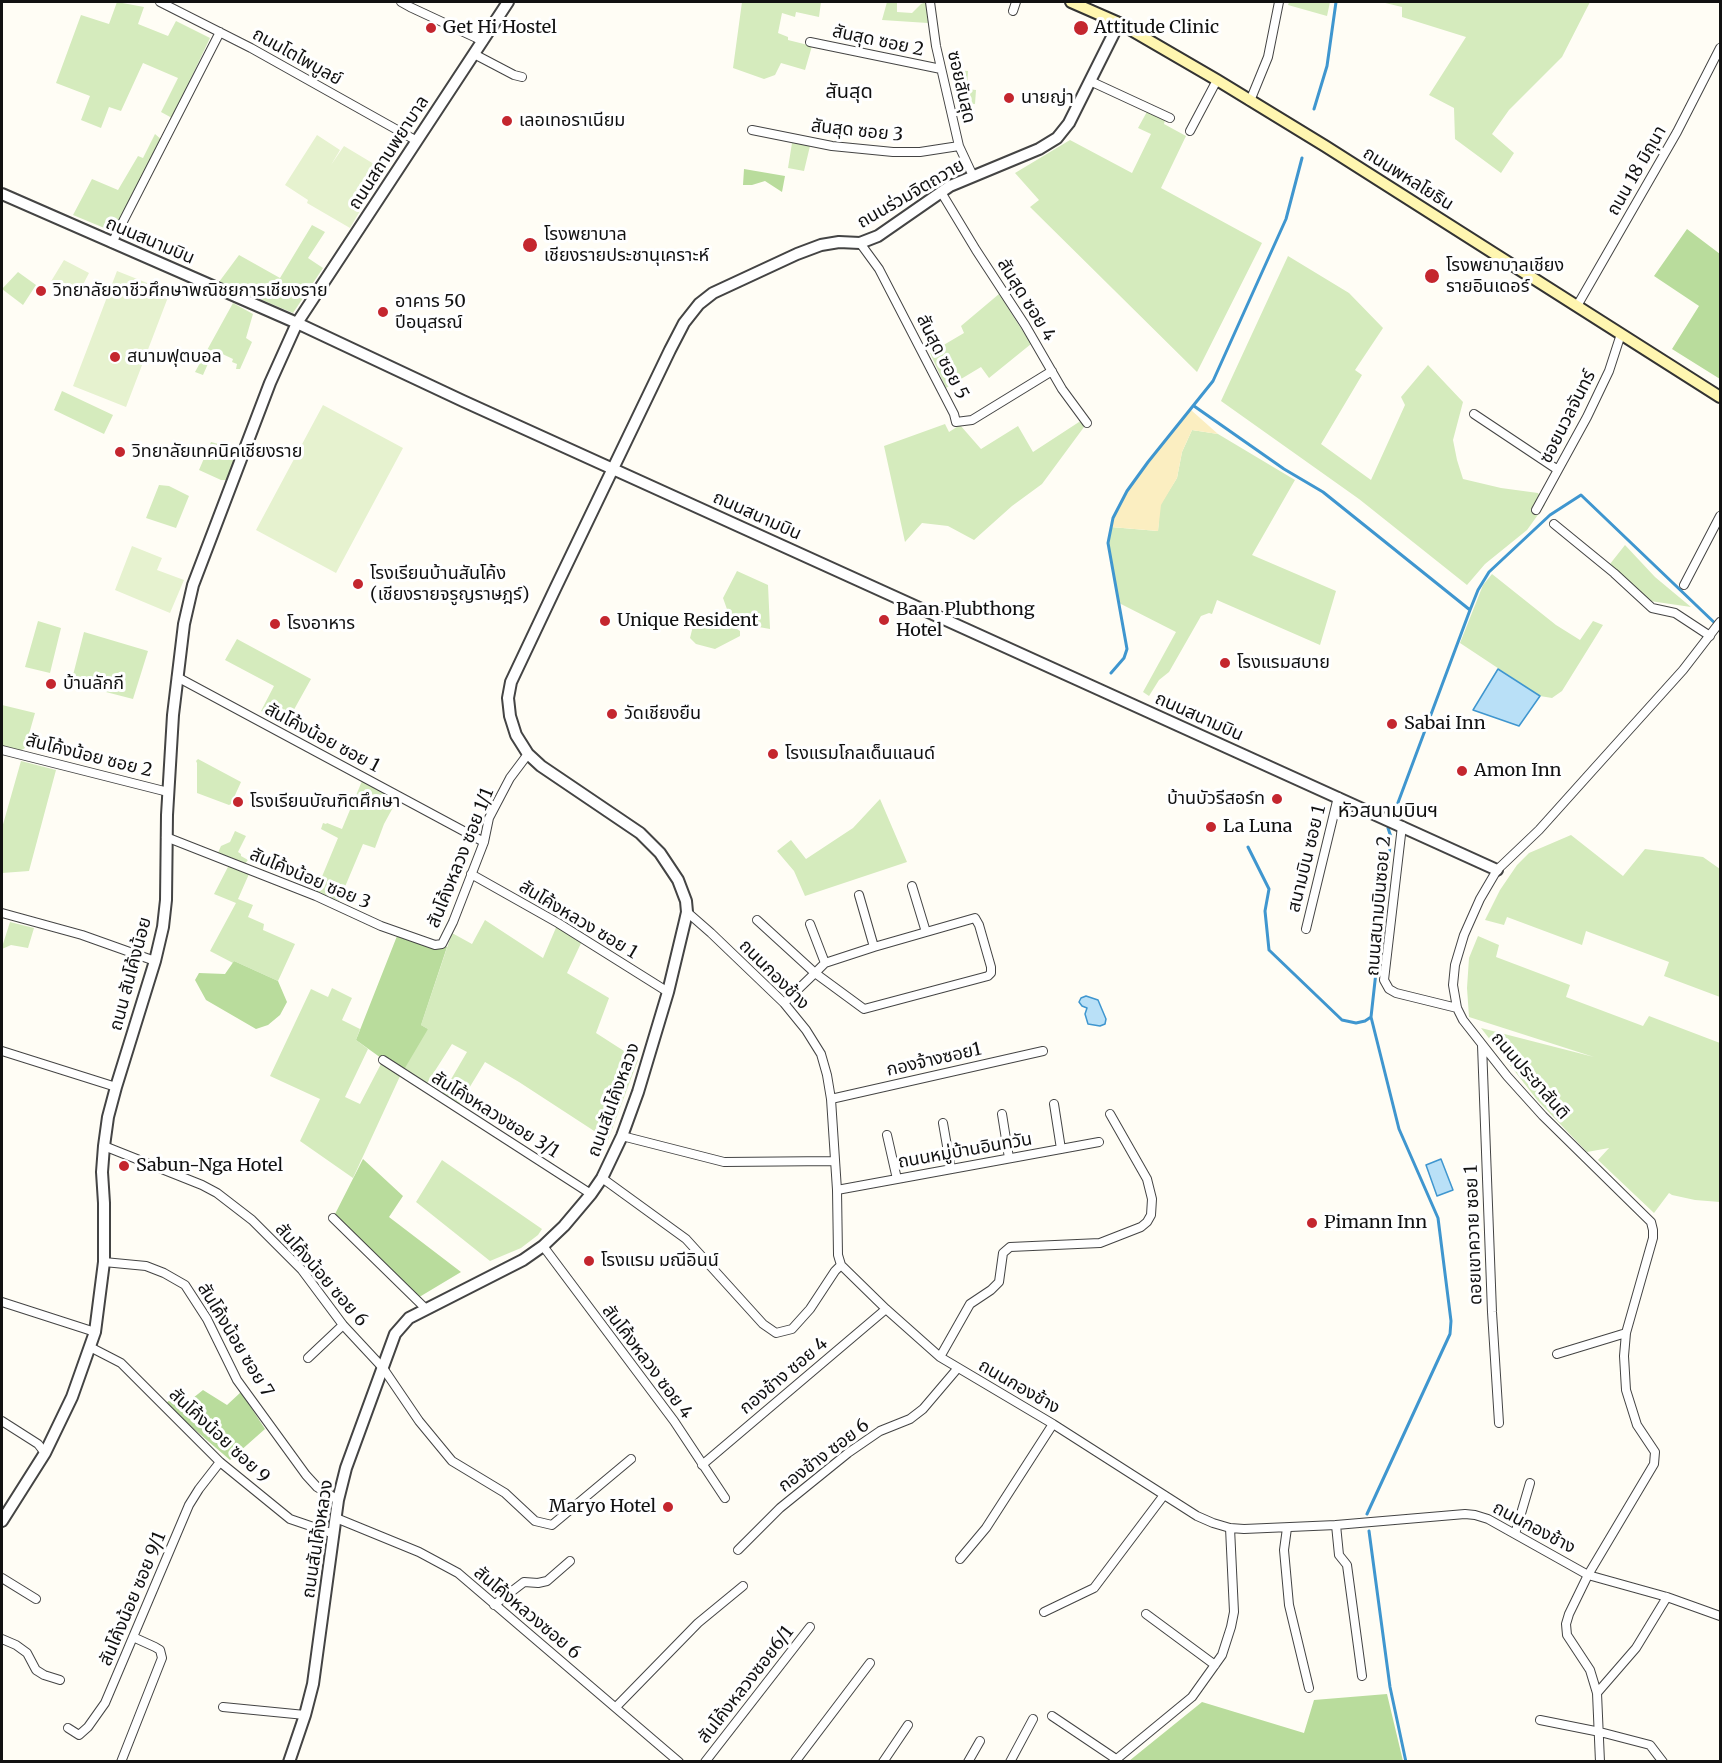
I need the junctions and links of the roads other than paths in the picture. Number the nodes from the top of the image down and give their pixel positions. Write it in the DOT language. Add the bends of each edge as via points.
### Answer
graph roads {
  1 [pos="160,2"];
  2 [pos="401,2"];
  3 [pos="508,2"];
  4 [pos="930,2"];
  5 [pos="1016,2"];
  6 [pos="1071,2"];
  7 [pos="1279,2"];
  8 [pos="1013,11"];
  9 [pos="1119,23"];
  10 [pos="220,32"];
  11 [pos="483,41"];
  12 [pos="810,42"];
  13 [pos="1720,48"];
  14 [pos="474,54"];
  15 [pos="941,69"];
  16 [pos="522,76"];
  17 [pos="1217,80"];
  18 [pos="1090,81"];
  19 [pos="1250,101"];
  20 [pos="1170,118"];
  21 [pos="752,130"];
  22 [pos="1191,131"];
  23 [pos="417,141"];
  24 [pos="959,146"];
  25 [pos="973,176"];
  26 [pos="941,192"];
  27 [pos="2,194"];
  28 [pos="112,243"];
  29 [pos="860,243"];
  30 [pos="1577,306"];
  31 [pos="297,323"];
  32 [pos="1621,334"];
  33 [pos="1052,371"];
  34 [pos="1720,397"];
  35 [pos="1474,414"];
  36 [pos="1087,423"];
  37 [pos="613,468"];
  38 [pos="1558,470"];
  39 [pos="1536,510"];
  40 [pos="1720,516"];
  41 [pos="1554,524"];
  42 [pos="1684,585"];
  43 [pos="1716,627"];
  44 [pos="177,677"];
  45 [pos="2,750"];
  46 [pos="528,754"];
  47 [pos="168,792"];
  48 [pos="1338,797"];
  49 [pos="1402,826"];
  50 [pos="166,837"];
  51 [pos="484,842"];
  52 [pos="1497,870"];
  53 [pos="471,874"];
  54 [pos="912,886"];
  55 [pos="859,895"];
  56 [pos="687,912"];
  57 [pos="2,913"];
  58 [pos="757,920"];
  59 [pos="810,924"];
  60 [pos="1306,929"];
  61 [pos="926,932"];
  62 [pos="442,944"];
  63 [pos="874,947"];
  64 [pos="155,961"];
  65 [pos="825,963"];
  66 [pos="815,973"];
  67 [pos="668,992"];
  68 [pos="784,1003"];
  69 [pos="1457,1008"];
  70 [pos="1482,1045"];
  71 [pos="2,1051"];
  72 [pos="1043,1051"];
  73 [pos="383,1060"];
  74 [pos="116,1088"];
  75 [pos="831,1099"];
  76 [pos="1054,1104"];
  77 [pos="1002,1114"];
  78 [pos="1110,1114"];
  79 [pos="943,1123"];
  80 [pos="887,1135"];
  81 [pos="622,1136"];
  82 [pos="1099,1142"];
  83 [pos="104,1146"];
  84 [pos="1061,1149"];
  85 [pos="1009,1158"];
  86 [pos="835,1161"];
  87 [pos="951,1169"];
  88 [pos="602,1178"];
  89 [pos="897,1179"];
  90 [pos="837,1190"];
  91 [pos="591,1194"];
  92 [pos="333,1218"];
  93 [pos="543,1246"];
  94 [pos="104,1262"];
  95 [pos="841,1265"];
  96 [pos="2,1302"];
  97 [pos="426,1309"];
  98 [pos="886,1309"];
  99 [pos="344,1325"];
  100 [pos="95,1332"];
  101 [pos="1626,1333"];
  102 [pos="90,1347"];
  103 [pos="1557,1354"];
  104 [pos="940,1357"];
  105 [pos="308,1358"];
  106 [pos="383,1368"];
  107 [pos="957,1369"];
  108 [pos="2,1421"];
  109 [pos="1499,1423"];
  110 [pos="1053,1424"];
  111 [pos="45,1453"];
  112 [pos="631,1459"];
  113 [pos="220,1462"];
  114 [pos="702,1465"];
  115 [pos="1530,1484"];
  116 [pos="1164,1495"];
  117 [pos="725,1498"];
  118 [pos="338,1500"];
  119 [pos="336,1518"];
  120 [pos="2,1521"];
  121 [pos="1336,1525"];
  122 [pos="1230,1528"];
  123 [pos="1287,1528"];
  124 [pos="334,1534"];
  125 [pos="1515,1534"];
  126 [pos="738,1550"];
  127 [pos="960,1559"];
  128 [pos="570,1561"];
  129 [pos="1588,1575"];
  130 [pos="2,1578"];
  131 [pos="743,1586"];
  132 [pos="1666,1597"];
  133 [pos="36,1599"];
  134 [pos="495,1605"];
  135 [pos="1044,1612"];
  136 [pos="1146,1614"];
  137 [pos="1720,1616"];
  138 [pos="810,1627"];
  139 [pos="133,1637"];
  140 [pos="2,1639"];
  141 [pos="870,1663"];
  142 [pos="1215,1665"];
  143 [pos="1362,1676"];
  144 [pos="60,1680"];
  145 [pos="1309,1688"];
  146 [pos="1597,1693"];
  147 [pos="222,1707"];
  148 [pos="616,1707"];
  149 [pos="305,1715"];
  150 [pos="1052,1716"];
  151 [pos="1033,1719"];
  152 [pos="1539,1720"];
  153 [pos="908,1725"];
  154 [pos="68,1728"];
  155 [pos="1600,1732"];
  156 [pos="980,1741"];
  157 [pos="1114,1760"];
  158 [pos="121,1761"];
  159 [pos="289,1761"];
  160 [pos="679,1761"];
  161 [pos="705,1761"];
  162 [pos="795,1761"];
  163 [pos="883,1761"];
  164 [pos="968,1761"];
  165 [pos="1010,1761"];
  166 [pos="1599,1761"];
  167 [pos="1663,1761"];
  1 -- 10 [label="street, ถนนโตไพบูลย์"];
  2 -- 11 [label="street"];
  3 -- 11 [label="street, ถนนสถานพยาบาล"];
  4 -- 15 [label="street, ซอยสันสุด"];
  5 -- 8 [label="street"];
  6 -- 9 [label="main road, ถนนพหลโยธิน"];
  7 -- 19 [label="street" via="1268,57"];
  9 -- 17 [label="main road, ถนนพหลโยธิน"];
  9 -- 18 [label="street, ถนนร่วมจิตถวาย"];
  10 -- 23 [label="street, ถนนโตไพบูลย์"];
  10 -- 28 [label="street"];
  11 -- 14 [label="street, ถนนสถานพยาบาล"];
  12 -- 15 [label="street, สันสุด ซอย 2"];
  13 -- 30 [label="street, ถนน 18 มิถุนา" via="1677,132"];
  14 -- 16 [label="street"];
  14 -- 23 [label="street, ถนนสถานพยาบาล"];
  15 -- 24 [label="street, ซอยสันสุด"];
  17 -- 19 [label="main road, ถนนพหลโยธิน"];
  17 -- 22 [label="street"];
  18 -- 20 [label="street"];
  18 -- 25 [label="street, ถนนร่วมจิตถวาย" via="1057,138"];
  19 -- 30 [label="main road, ถนนพหลโยธิน"];
  21 -- 24 [label="street, สันสุด ซอย 3" via="832,146 893,152"];
  23 -- 31 [label="street, ถนนสถานพยาบาล"];
  24 -- 25 [label="street, ซอยสันสุด"];
  25 -- 26 [label="street, ถนนร่วมจิตถวาย"];
  26 -- 29 [label="street, ถนนร่วมจิตถวาย" via="878,236"];
  26 -- 33 [label="street, สันสุด ซอย 4"];
  27 -- 28 [label="street, ถนนสนามบิน"];
  28 -- 31 [label="street, ถนนสนามบิน"];
  29 -- 33 [label="street, สันสุด ซอย 5" via="879,269 956,422 972,420"];
  29 -- 37 [label="street, ถนนร่วมจิตถวาย" via="821,245 797,254 713,293 699,304 684,323"];
  30 -- 32 [label="main road, ถนนพหลโยธิน"];
  31 -- 37 [label="street, ถนนสนามบิน"];
  31 -- 44 [label="street, ถนน สันโค้งน้อย" via="193,585"];
  32 -- 34 [label="main road, ถนนพหลโยธิน"];
  32 -- 38 [label="street, ซอยนวลจันทร์" via="1609,371"];
  33 -- 36 [label="street, สันสุด ซอย 4"];
  35 -- 38 [label="street"];
  37 -- 46 [label="street, ถนนสันโค้งหลวง" via="511,682 510,716"];
  37 -- 48 [label="street, ถนนสนามบิน"];
  38 -- 39 [label="street, ซอยนวลจันทร์"];
  40 -- 42 [label="street"];
  41 -- 43 [label="street" via="1652,608"];
  43 -- 52 [label="street, ถนนประชาสันติ" via="1683,670"];
  44 -- 47 [label="street, ถนน สันโค้งน้อย"];
  44 -- 51 [label="street, สันโค้งน้อย ซอย 1"];
  45 -- 47 [label="street, สันโค้งน้อย ซอย 2"];
  46 -- 51 [label="street, สันโค้งหลวง ซอย 1/1" via="489,818"];
  46 -- 56 [label="street, ถนนสันโค้งหลวง" via="568,786 640,833 678,880"];
  47 -- 50 [label="street, ถนน สันโค้งน้อย"];
  48 -- 49 [label="street, ถนนสนามบิน"];
  48 -- 60 [label="street, สนามบิน ซอย 1"];
  49 -- 52 [label="street, ถนนสนามบิน"];
  49 -- 69 [label="street, ถนนสนามบินซอย 2" via="1384,980 1395,993"];
  50 -- 62 [label="street, สันโค้งน้อย ซอย 3" via="381,926"];
  50 -- 64 [label="street, ถนน สันโค้งน้อย" via="163,927"];
  51 -- 53 [label="street, สันโค้งหลวง ซอย 1/1"];
  52 -- 69 [label="street, ถนนประชาสันติ" via="1480,898 1455,965"];
  53 -- 62 [label="street, สันโค้งหลวง ซอย 1/1"];
  53 -- 67 [label="street, สันโค้งหลวง ซอย 1"];
  54 -- 61 [label="street"];
  55 -- 63 [label="street"];
  56 -- 67 [label="street, ถนนสันโค้งหลวง"];
  56 -- 68 [label="street, ถนนกองช้าง"];
  57 -- 64 [label="street"];
  58 -- 66 [label="street"];
  59 -- 65 [label="street"];
  61 -- 63 [label="street"];
  61 -- 66 [label="street" via="975,918 991,973 864,1009"];
  63 -- 65 [label="street"];
  64 -- 74 [label="street, ถนน สันโค้งน้อย"];
  65 -- 66 [label="street"];
  66 -- 68 [label="street"];
  67 -- 81 [label="street, ถนนสันโค้งหลวง"];
  68 -- 75 [label="street, ถนนกองช้าง" via="821,1054"];
  69 -- 70 [label="street, ถนนประชาสันติ"];
  70 -- 101 [label="street, ถนนประชาสันติ" via="1543,1116 1651,1222 1653,1238"];
  70 -- 109 [label="street, ดอยเขาควาย ซอย 1"];
  71 -- 74 [label="street"];
  72 -- 75 [label="street, กองจ้างซอย1"];
  73 -- 91 [label="street, สันโค้งหลวงซอย 3/1"];
  74 -- 83 [label="street, ถนน สันโค้งน้อย"];
  75 -- 86 [label="street, ถนนกองช้าง"];
  76 -- 84 [label="street"];
  77 -- 85 [label="street"];
  78 -- 104 [label="street" via="1147,1179 1152,1199 1147,1222 1100,1244 1010,1247 1003,1253 999,1282 970,1304"];
  79 -- 87 [label="street"];
  80 -- 89 [label="street"];
  81 -- 86 [label="street" via="724,1162"];
  81 -- 88 [label="street, ถนนสันโค้งหลวง"];
  82 -- 84 [label="street, ถนนหมู่บ้านอินทวัน"];
  83 -- 94 [label="street, ถนน สันโค้งน้อย"];
  83 -- 99 [label="street, สันโค้งน้อย ซอย 6" via="202,1185 233,1204 302,1270"];
  84 -- 85 [label="street, ถนนหมู่บ้านอินทวัน"];
  85 -- 87 [label="street, ถนนหมู่บ้านอินทวัน"];
  86 -- 90 [label="street, ถนนกองช้าง"];
  87 -- 89 [label="street, ถนนหมู่บ้านอินทวัน"];
  88 -- 91 [label="street, ถนนสันโค้งหลวง"];
  88 -- 95 [label="street" via="686,1239 776,1333 792,1329"];
  89 -- 90 [label="street, ถนนหมู่บ้านอินทวัน"];
  90 -- 95 [label="street, ถนนกองช้าง"];
  91 -- 93 [label="street, ถนนสันโค้งหลวง"];
  92 -- 97 [label="street"];
  93 -- 97 [label="street, ถนนสันโค้งหลวง" via="524,1260"];
  93 -- 114 [label="street, สันโค้งหลวง ซอย 4" via="674,1421"];
  94 -- 100 [label="street, ถนน สันโค้งน้อย"];
  94 -- 118 [label="street, สันโค้งน้อย ซอย 7" via="146,1266 184,1285 207,1319 237,1380 306,1475"];
  95 -- 98 [label="street, ถนนกองช้าง"];
  96 -- 100 [label="street"];
  97 -- 106 [label="street, ถนนสันโค้งหลวง" via="409,1318 395,1334"];
  98 -- 104 [label="street, ถนนกองช้าง"];
  98 -- 114 [label="street, กองช้าง ซอย 4"];
  99 -- 105 [label="street"];
  99 -- 106 [label="street, สันโค้งน้อย ซอย 6"];
  100 -- 102 [label="street, ถนน สันโค้งน้อย"];
  101 -- 103 [label="street"];
  101 -- 129 [label="street, ถนนประชาสันติ" via="1626,1390 1637,1425 1655,1452 1654,1464"];
  102 -- 111 [label="street, ถนน สันโค้งน้อย"];
  102 -- 113 [label="street, สันโค้งน้อย ซอย 9" via="121,1363"];
  104 -- 107 [label="street, ถนนกองช้าง"];
  106 -- 112 [label="street, สันโค้งน้อย ซอย 6" via="452,1461 505,1493 535,1521 552,1525"];
  106 -- 118 [label="street, ถนนสันโค้งหลวง"];
  107 -- 110 [label="street, ถนนกองช้าง"];
  107 -- 126 [label="street, กองช้าง ซอย 6" via="910,1419 880,1431 848,1453 780,1508"];
  108 -- 111 [label="street" via="38,1444"];
  110 -- 116 [label="street, ถนนกองช้าง"];
  110 -- 127 [label="street" via="986,1528"];
  111 -- 120 [label="street, ถนน สันโค้งน้อย"];
  113 -- 124 [label="street, สันโค้งน้อย ซอย 9" via="290,1519"];
  113 -- 139 [label="street, สันโค้งน้อย ซอย 9/1" via="189,1505"];
  114 -- 117 [label="street, สันโค้งหลวง ซอย 4"];
  115 -- 125 [label="street"];
  116 -- 122 [label="street, ถนนกองช้าง" via="1197,1516"];
  116 -- 135 [label="street" via="1094,1588"];
  118 -- 119 [label="street, ถนนสันโค้งหลวง"];
  119 -- 124 [label="street, ถนนสันโค้งหลวง"];
  119 -- 134 [label="street, สันโค้งหลวงซอย 6" via="419,1552 458,1573"];
  121 -- 123 [label="street, ถนนกองช้าง"];
  121 -- 125 [label="street, ถนนกองช้าง" via="1465,1514 1488,1519"];
  121 -- 143 [label="street" via="1339,1555 1347,1565"];
  122 -- 123 [label="street, ถนนกองช้าง"];
  122 -- 142 [label="street" via="1234,1612 1222,1655"];
  123 -- 145 [label="street" via="1284,1550 1289,1605"];
  124 -- 149 [label="street, ถนนสันโค้งหลวง"];
  125 -- 129 [label="street, ถนนกองช้าง"];
  128 -- 134 [label="street" via="547,1581 524,1582"];
  129 -- 132 [label="street, ถนนกองช้าง"];
  129 -- 146 [label="street, ถนนประชาสันติ" via="1566,1624 1567,1635 1590,1670"];
  130 -- 133 [label="street"];
  131 -- 148 [label="street" via="698,1623"];
  132 -- 137 [label="street, ถนนกองช้าง"];
  132 -- 146 [label="street" via="1636,1648"];
  134 -- 148 [label="street, สันโค้งหลวงซอย 6"];
  136 -- 142 [label="street"];
  138 -- 161 [label="street, สันโค้งหลวงซอย6/1"];
  139 -- 154 [label="street, สันโค้งน้อย ซอย 9/1" via="105,1703 88,1727 80,1735"];
  139 -- 158 [label="street" via="160,1650 162,1658"];
  140 -- 144 [label="street" via="27,1653 36,1670"];
  141 -- 162 [label="street"];
  142 -- 157 [label="street" via="1192,1697"];
  146 -- 155 [label="street, ถนนประชาสันติ"];
  147 -- 149 [label="street"];
  148 -- 160 [label="street, สันโค้งหลวงซอย 6"];
  149 -- 159 [label="street, ถนนสันโค้งหลวง"];
  150 -- 157 [label="street"];
  151 -- 165 [label="street"];
  152 -- 155 [label="street"];
  153 -- 163 [label="street"];
  155 -- 166 [label="street, ถนนประชาสันติ"];
  155 -- 167 [label="street" via="1650,1745"];
  156 -- 164 [label="street"];
}
